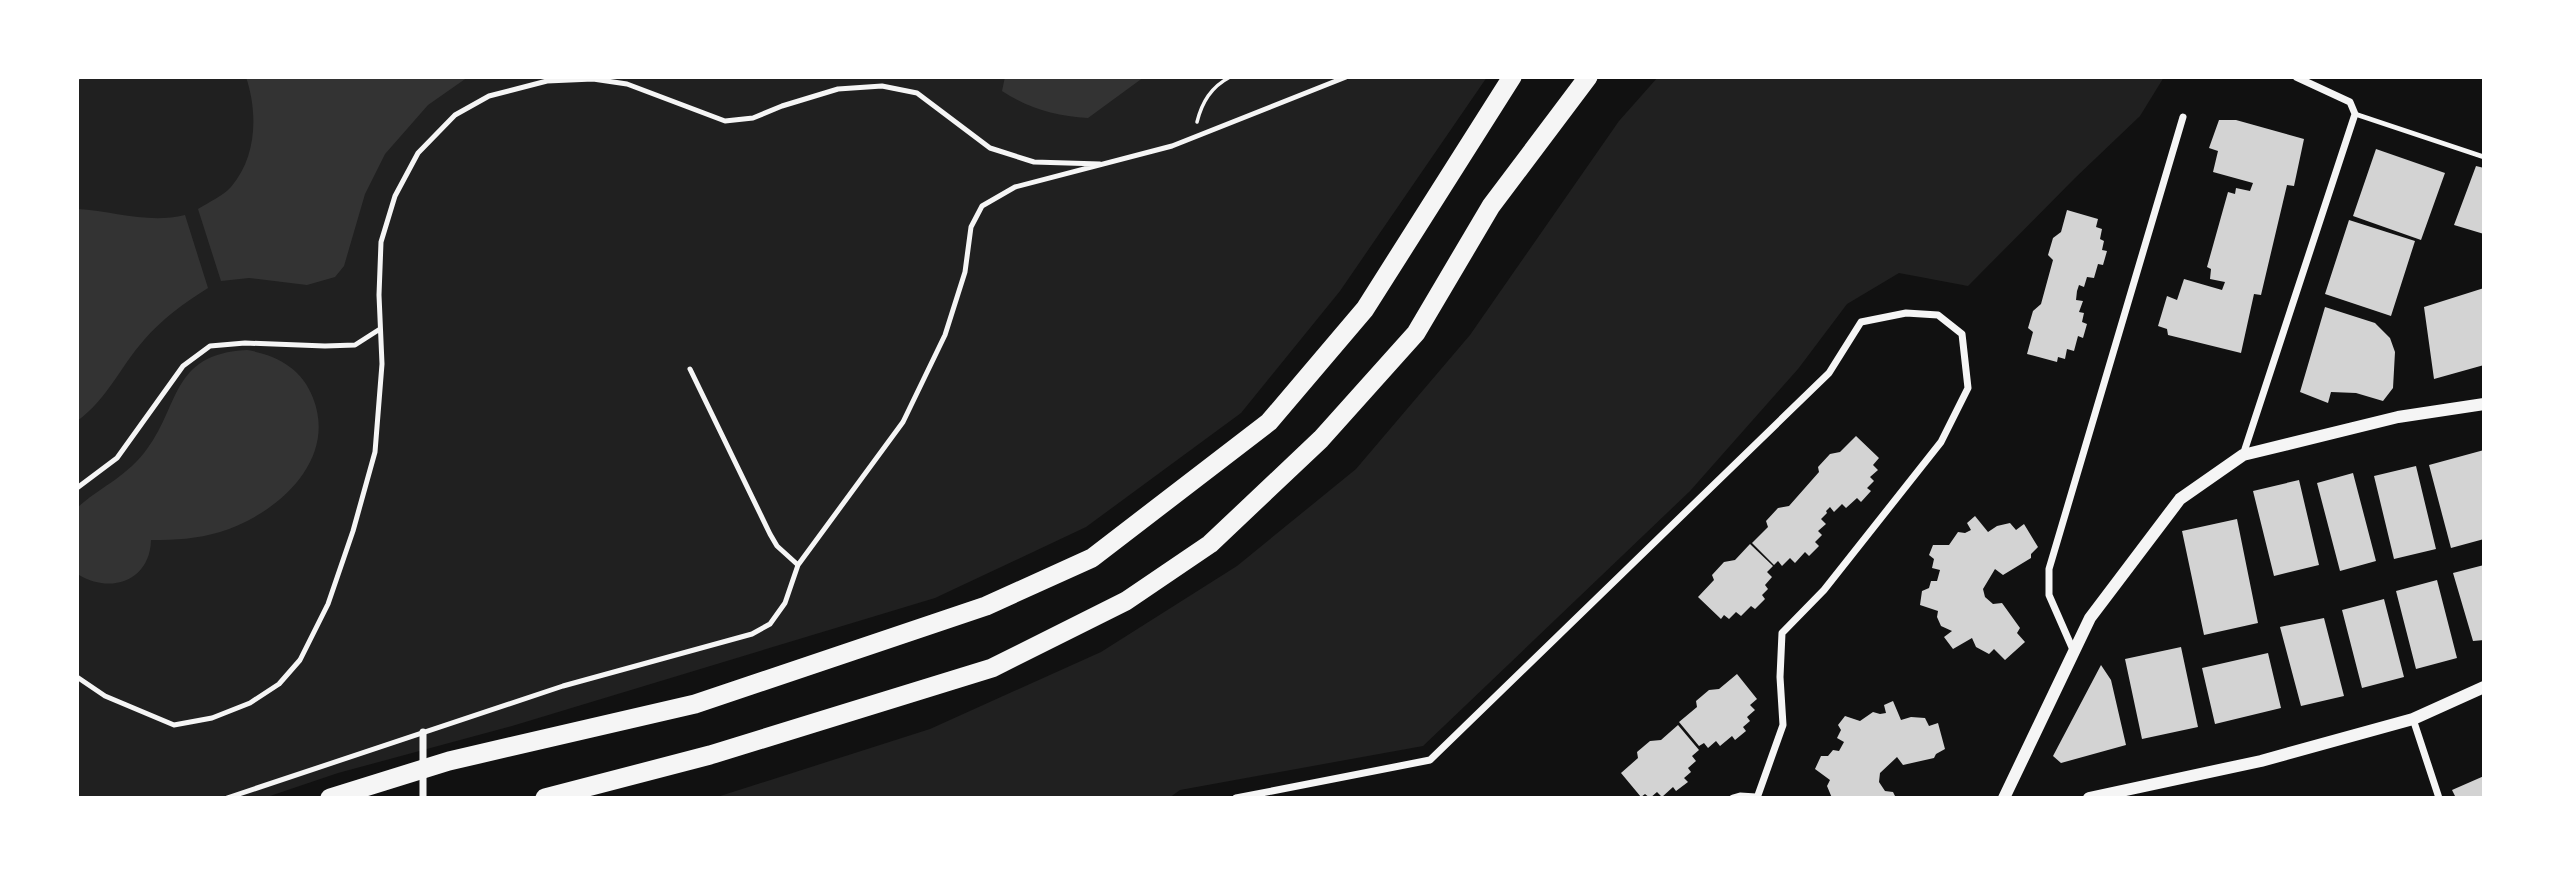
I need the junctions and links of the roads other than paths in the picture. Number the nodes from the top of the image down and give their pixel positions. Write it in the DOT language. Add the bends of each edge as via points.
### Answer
graph roads {
  1 [pos="1346,77"];
  2 [pos="1512,77"];
  3 [pos="1588,77"];
  4 [pos="2296,77"];
  5 [pos="628,80"];
  6 [pos="2355,114"];
  7 [pos="2183,117"];
  8 [pos="2484,157"];
  9 [pos="1100,164"];
  10 [pos="380,329"];
  11 [pos="690,369"];
  12 [pos="2484,404"];
  13 [pos="2242,455"];
  14 [pos="77,488"];
  15 [pos="797,565"];
  16 [pos="2074,652"];
  17 [pos="77,677"];
  18 [pos="2484,687"];
  19 [pos="2413,719"];
  20 [pos="423,732"];
  21 [pos="2119,795"];
  22 [pos="227,798"];
  23 [pos="330,798"];
  24 [pos="423,798"];
  25 [pos="545,798"];
  26 [pos="1236,798"];
  27 [pos="1733,798"];
  28 [pos="1757,798"];
  29 [pos="2004,798"];
  30 [pos="2088,798"];
  31 [pos="2438,798"];
  1 -- 9 [label="lane" via="1172,146"];
  2 -- 23 [label="highway" via="1365,309 1269,422 1093,558 986,606 695,704 449,761"];
  3 -- 25 [label="highway" via="1491,206 1416,333 1321,439 1210,544 1126,601 992,668 710,755"];
  4 -- 6 [label="street" via="2350,102"];
  5 -- 9 [label="lane" via="725,121 753,118 838,89 882,86 917,93 990,148 1034,162"];
  5 -- 10 [label="lane" via="547,81 489,96 455,115 418,153 395,196 381,242"];
  6 -- 8 [label="lane"];
  6 -- 13 [label="street"];
  7 -- 16 [label="street" via="2049,569 2049,595"];
  9 -- 15 [label="lane" via="1015,187 982,206 971,227 965,272 945,335 903,422"];
  10 -- 14 [label="lane" via="355,345 210,346 183,366 117,458"];
  10 -- 17 [label="lane" via="382,364 374,452 328,604 300,660 279,684 250,704 174,725 105,696"];
  11 -- 15 [label="lane" via="769,534"];
  12 -- 13 [label="street" via="2398,417"];
  13 -- 16 [label="street" via="2180,499 2090,618"];
  15 -- 20 [label="lane" via="785,603 770,624 752,634 563,686"];
  16 -- 29 [label="street"];
  18 -- 19 [label="street"];
  19 -- 21 [label="street"];
  19 -- 31 [label="street"];
  20 -- 22 [label="lane"];
  20 -- 24 [label="street"];
  21 -- 30 [label="street"];
  26 -- 28 [label="street" via="1430,760 1829,373 1861,322 1906,313 1938,315 1962,334 1968,388 1941,442 1824,590 1782,633 1783,725"];
  27 -- 28 [label="street"];
}
